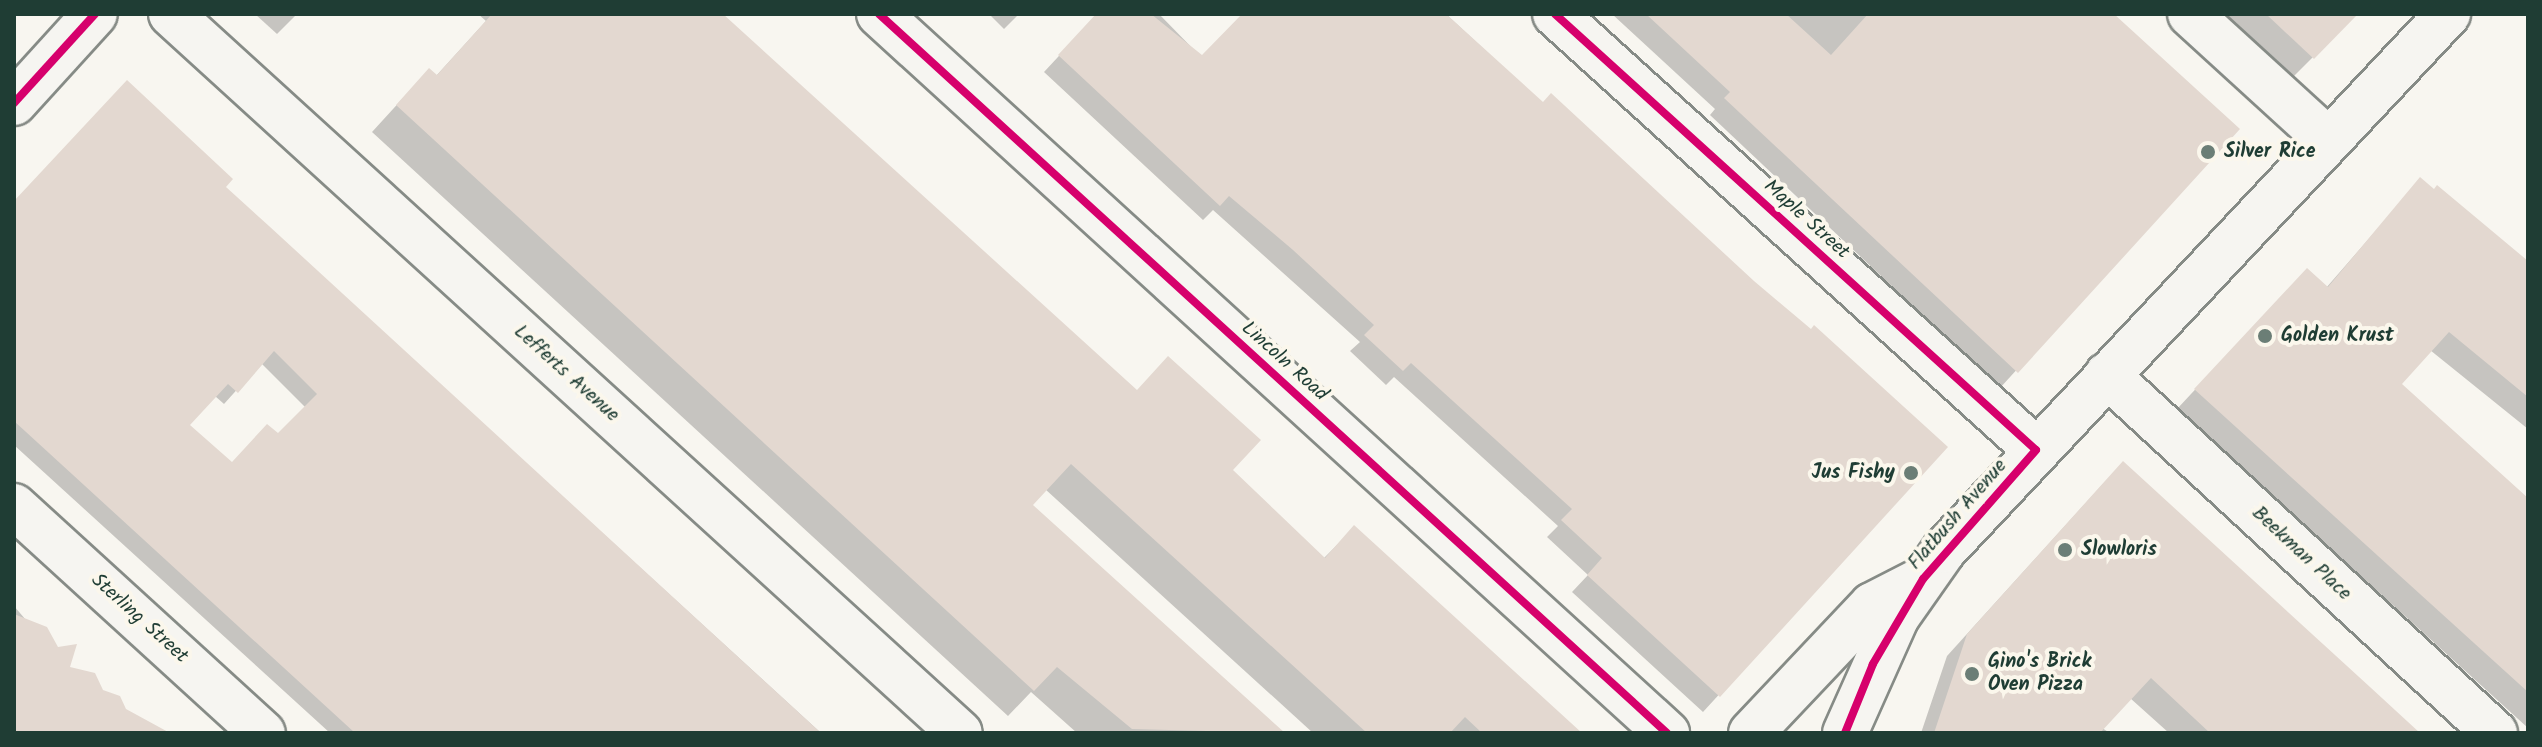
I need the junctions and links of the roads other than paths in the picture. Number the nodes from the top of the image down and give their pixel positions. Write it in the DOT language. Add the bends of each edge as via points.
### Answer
graph roads {
  1 [pos="95,14"];
  2 [pos="171,14"];
  3 [pos="879,14"];
  4 [pos="1555,14"];
  5 [pos="2190,14"];
  6 [pos="2448,14"];
  7 [pos="14,103"];
  8 [pos="2328,140"];
  9 [pos="2107,375"];
  10 [pos="2036,450"];
  11 [pos="14,506"];
  12 [pos="1923,579"];
  13 [pos="263,733"];
  14 [pos="960,733"];
  15 [pos="1667,733"];
  16 [pos="1751,733"];
  17 [pos="1845,733"];
  18 [pos="2495,733"];
  1 -- 7 [label="street"];
  2 -- 14 [label="street, Lefferts Avenue"];
  3 -- 15 [label="street, Lincoln Road"];
  4 -- 10 [label="street, Maple Street"];
  5 -- 8 [label="street"];
  6 -- 8 [label="street, Flatbush Avenue"];
  8 -- 9 [label="street, Flatbush Avenue"];
  9 -- 10 [label="street, Flatbush Avenue"];
  9 -- 18 [label="street, Beekman Place"];
  10 -- 12 [label="street, Flatbush Avenue"];
  11 -- 13 [label="street, Sterling Street"];
  12 -- 16 [label="street" via="1872,605"];
  12 -- 17 [label="street, Flatbush Avenue" via="1873,664"];
}
